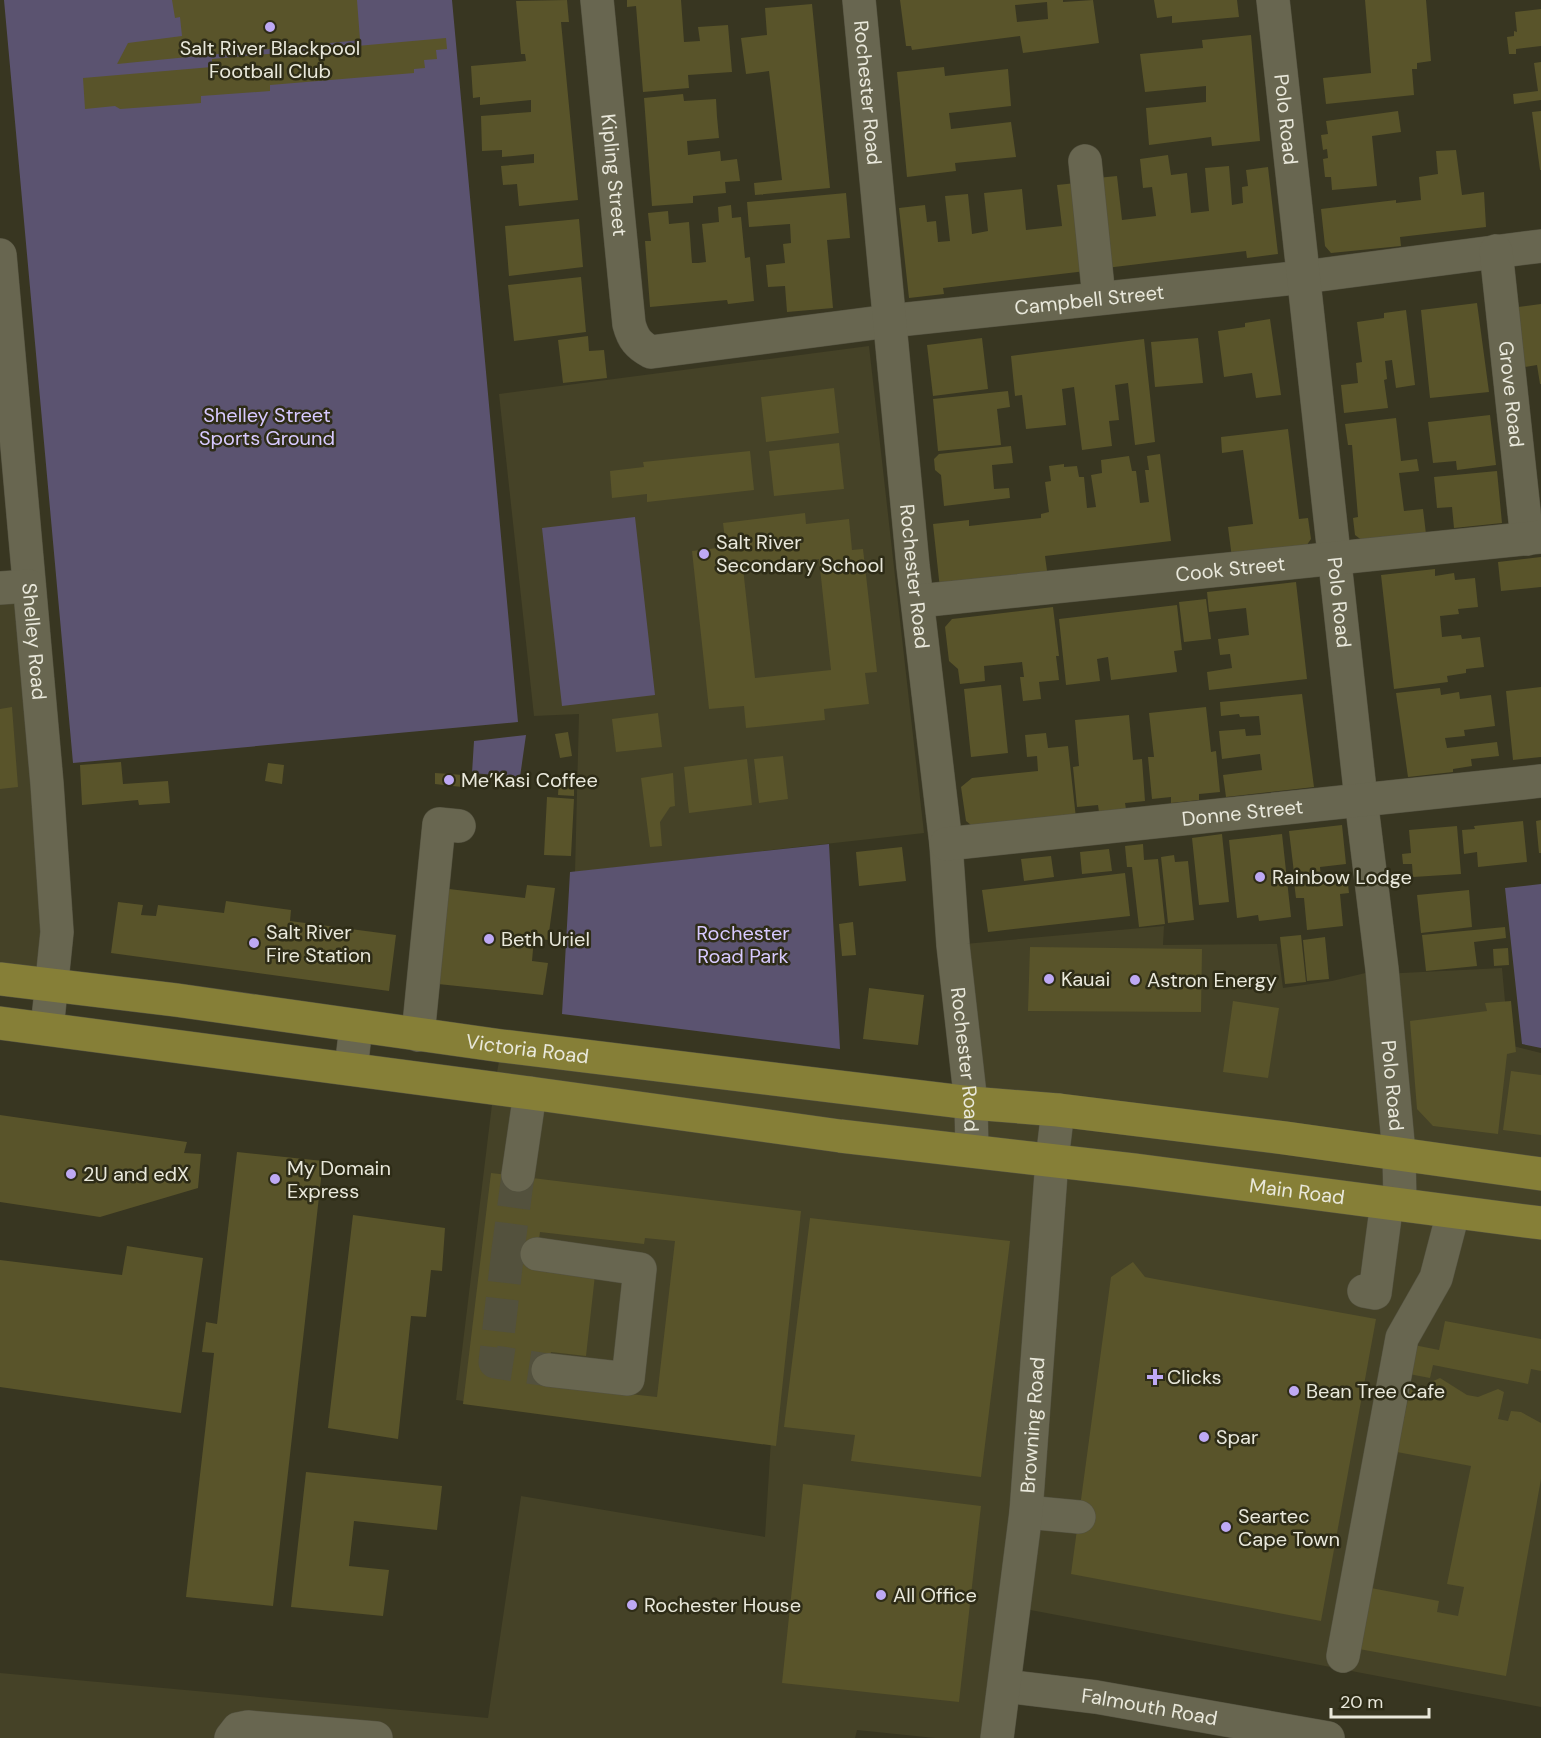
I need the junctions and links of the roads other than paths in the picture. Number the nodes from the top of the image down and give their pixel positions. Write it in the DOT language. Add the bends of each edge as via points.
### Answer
graph roads {
  1 [pos="597,0"];
  2 [pos="859,0"];
  3 [pos="1273,0"];
  4 [pos="1085,161"];
  5 [pos="1541,246"];
  6 [pos="1496,251"];
  7 [pos="0,255"];
  8 [pos="1304,277"];
  9 [pos="1099,298"];
  10 [pos="889,321"];
  11 [pos="640,346"];
  12 [pos="6,400"];
  13 [pos="1534,538"];
  14 [pos="1335,558"];
  15 [pos="15,587"];
  16 [pos="918,601"];
  17 [pos="1541,782"];
  18 [pos="1361,799"];
  19 [pos="459,826"];
  20 [pos="946,844"];
  21 [pos="0,979"];
  22 [pos="51,985"];
  23 [pos="0,1023"];
  24 [pos="356,1026"];
  25 [pos="47,1029"];
  26 [pos="418,1035"];
  27 [pos="535,1050"];
  28 [pos="351,1069"];
  29 [pos="530,1093"];
  30 [pos="971,1103"];
  31 [pos="1058,1110"];
  32 [pos="972,1151"];
  33 [pos="1399,1153"];
  34 [pos="1052,1160"];
  35 [pos="1541,1173"];
  36 [pos="518,1175"];
  37 [pos="1394,1203"];
  38 [pos="1453,1213"];
  39 [pos="1541,1223"];
  40 [pos="537,1254"];
  41 [pos="1364,1291"];
  42 [pos="548,1370"];
  43 [pos="1026,1512"];
  44 [pos="1079,1517"];
  45 [pos="1343,1656"];
  46 [pos="1005,1686"];
  47 [pos="231,1738"];
  48 [pos="376,1738"];
  49 [pos="997,1738"];
  50 [pos="1328,1738"];
  1 -- 11 [label="street, Kipling Street" via="629,324 632,337"];
  2 -- 10 [label="street, Rochester Road"];
  3 -- 8 [label="street, Polo Road"];
  4 -- 9 [label="street"];
  5 -- 6 [label="street, Campbell Street"];
  6 -- 8 [label="street, Campbell Street"];
  6 -- 13 [label="street, Grove Road"];
  7 -- 12 [label="street, Shelley Road"];
  8 -- 9 [label="street, Campbell Street"];
  8 -- 14 [label="street, Polo Road"];
  9 -- 10 [label="street, Campbell Street"];
  10 -- 11 [label="street, Campbell Street" via="664,351 651,352"];
  10 -- 16 [label="street, Rochester Road"];
  12 -- 15 [label="street, Shelley Road"];
  13 -- 14 [label="street, Cook Street"];
  14 -- 16 [label="street, Cook Street"];
  14 -- 18 [label="street, Polo Road"];
  15 -- 22 [label="street, Shelley Road" via="47,784 57,932"];
  16 -- 20 [label="street, Rochester Road"];
  17 -- 18 [label="street, Donne Street"];
  18 -- 20 [label="street, Donne Street"];
  18 -- 33 [label="street, Polo Road"];
  19 -- 26 [label="street" via="439,824"];
  20 -- 30 [label="street, Rochester Road"];
  21 -- 22 [label="main road, Victoria Road"];
  22 -- 24 [label="main road, Victoria Road"];
  22 -- 25 [label="street, Shelley Road"];
  23 -- 25 [label="main road"];
  24 -- 26 [label="main road, Victoria Road"];
  24 -- 28 [label="street"];
  25 -- 28 [label="main road"];
  26 -- 27 [label="main road, Victoria Road"];
  27 -- 29 [label="main road"];
  27 -- 30 [label="main road, Victoria Road"];
  28 -- 29 [label="main road"];
  29 -- 32 [label="main road"];
  29 -- 36 [label="street"];
  30 -- 31 [label="main road, Victoria Road"];
  30 -- 32 [label="street, Rochester Road"];
  31 -- 33 [label="main road"];
  31 -- 34 [label="street, Browning Road"];
  32 -- 34 [label="main road"];
  33 -- 35 [label="main road"];
  33 -- 37 [label="street, Polo Road"];
  34 -- 37 [label="main road, Main Road"];
  34 -- 43 [label="street, Browning Road"];
  37 -- 38 [label="main road, Main Road"];
  37 -- 41 [label="street, Polo Road" via="1375,1293"];
  38 -- 39 [label="main road, Main Road"];
  38 -- 45 [label="street" via="1436,1278 1402,1338"];
  40 -- 42 [label="street" via="640,1269 628,1379"];
  43 -- 44 [label="street"];
  43 -- 46 [label="street, Browning Road"];
  46 -- 49 [label="street, Browning Road"];
  46 -- 50 [label="street, Falmouth Road" via="1096,1697"];
  47 -- 48 [label="street" via="238,1729 248,1727"];
}
